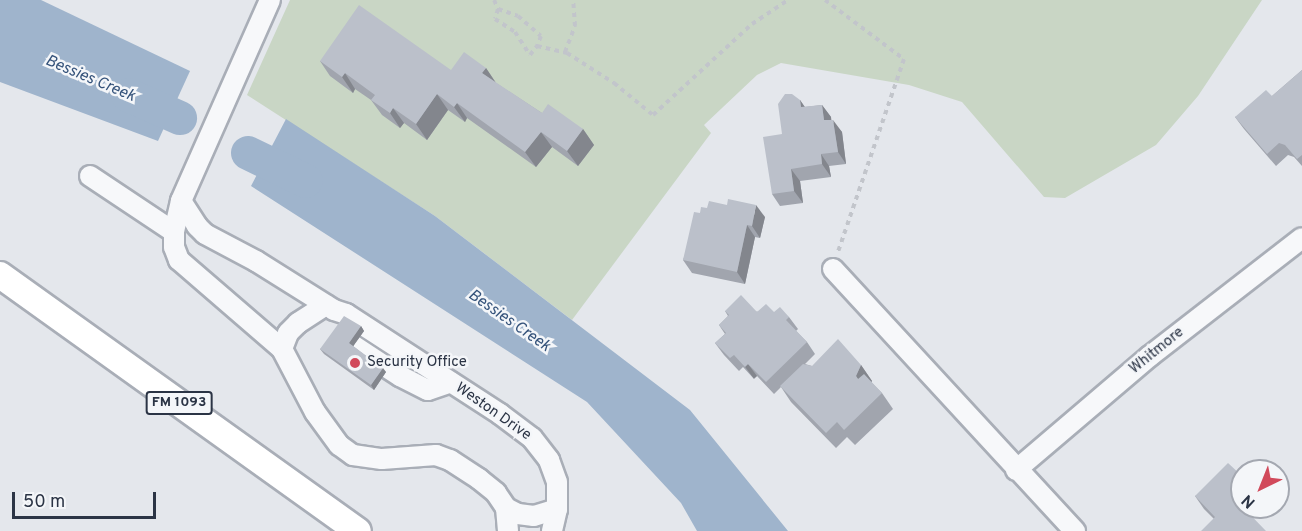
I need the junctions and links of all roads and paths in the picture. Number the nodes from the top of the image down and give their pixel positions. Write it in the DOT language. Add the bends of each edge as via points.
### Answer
graph roads {
  1 [pos="270,0"];
  2 [pos="494,0"];
  3 [pos="573,0"];
  4 [pos="788,0"];
  5 [pos="825,0"];
  6 [pos="498,9"];
  7 [pos="537,46"];
  8 [pos="565,52"];
  9 [pos="90,176"];
  10 [pos="181,201"];
  11 [pos="174,231"];
  12 [pos="1301,242"];
  13 [pos="833,269"];
  14 [pos="0,275"];
  15 [pos="332,315"];
  16 [pos="354,346"];
  17 [pos="282,349"];
  18 [pos="451,382"];
  19 [pos="1016,470"];
  20 [pos="506,508"];
  21 [pos="557,509"];
  22 [pos="358,531"];
  23 [pos="508,531"];
  24 [pos="552,531"];
  25 [pos="1075,531"];
  1 -- 10 [label="street"];
  2 -- 6 [label="path"];
  3 -- 8 [label="path" via="575,26"];
  4 -- 8 [label="path" via="752,24 653,115 614,83"];
  5 -- 13 [label="path" via="904,59"];
  6 -- 7 [label="path" via="518,16 541,36"];
  6 -- 7 [label="path" via="495,19 515,32 530,55"];
  7 -- 8 [label="path"];
  9 -- 11 [label="street"];
  10 -- 11 [label="street"];
  10 -- 15 [label="street, Weston Drive" via="205,234 256,261"];
  11 -- 17 [label="street" via="179,260"];
  12 -- 19 [label="street, Whitmore" via="1150,356"];
  13 -- 19 [label="street"];
  14 -- 22 [label="main road, FM 1093"];
  15 -- 17 [label="street" via="298,323 288,333"];
  15 -- 18 [label="street, Weston Drive" via="346,314"];
  16 -- 18 [label="street" via="428,390"];
  17 -- 20 [label="street" via="315,412 339,445 353,455 436,455 450,460 496,493"];
  18 -- 21 [label="street, Weston Drive" via="516,425 542,449 557,482"];
  19 -- 25 [label="street"];
  20 -- 21 [label="street" via="534,516"];
  20 -- 23 [label="street"];
  21 -- 24 [label="street, Weston Drive"];
}
